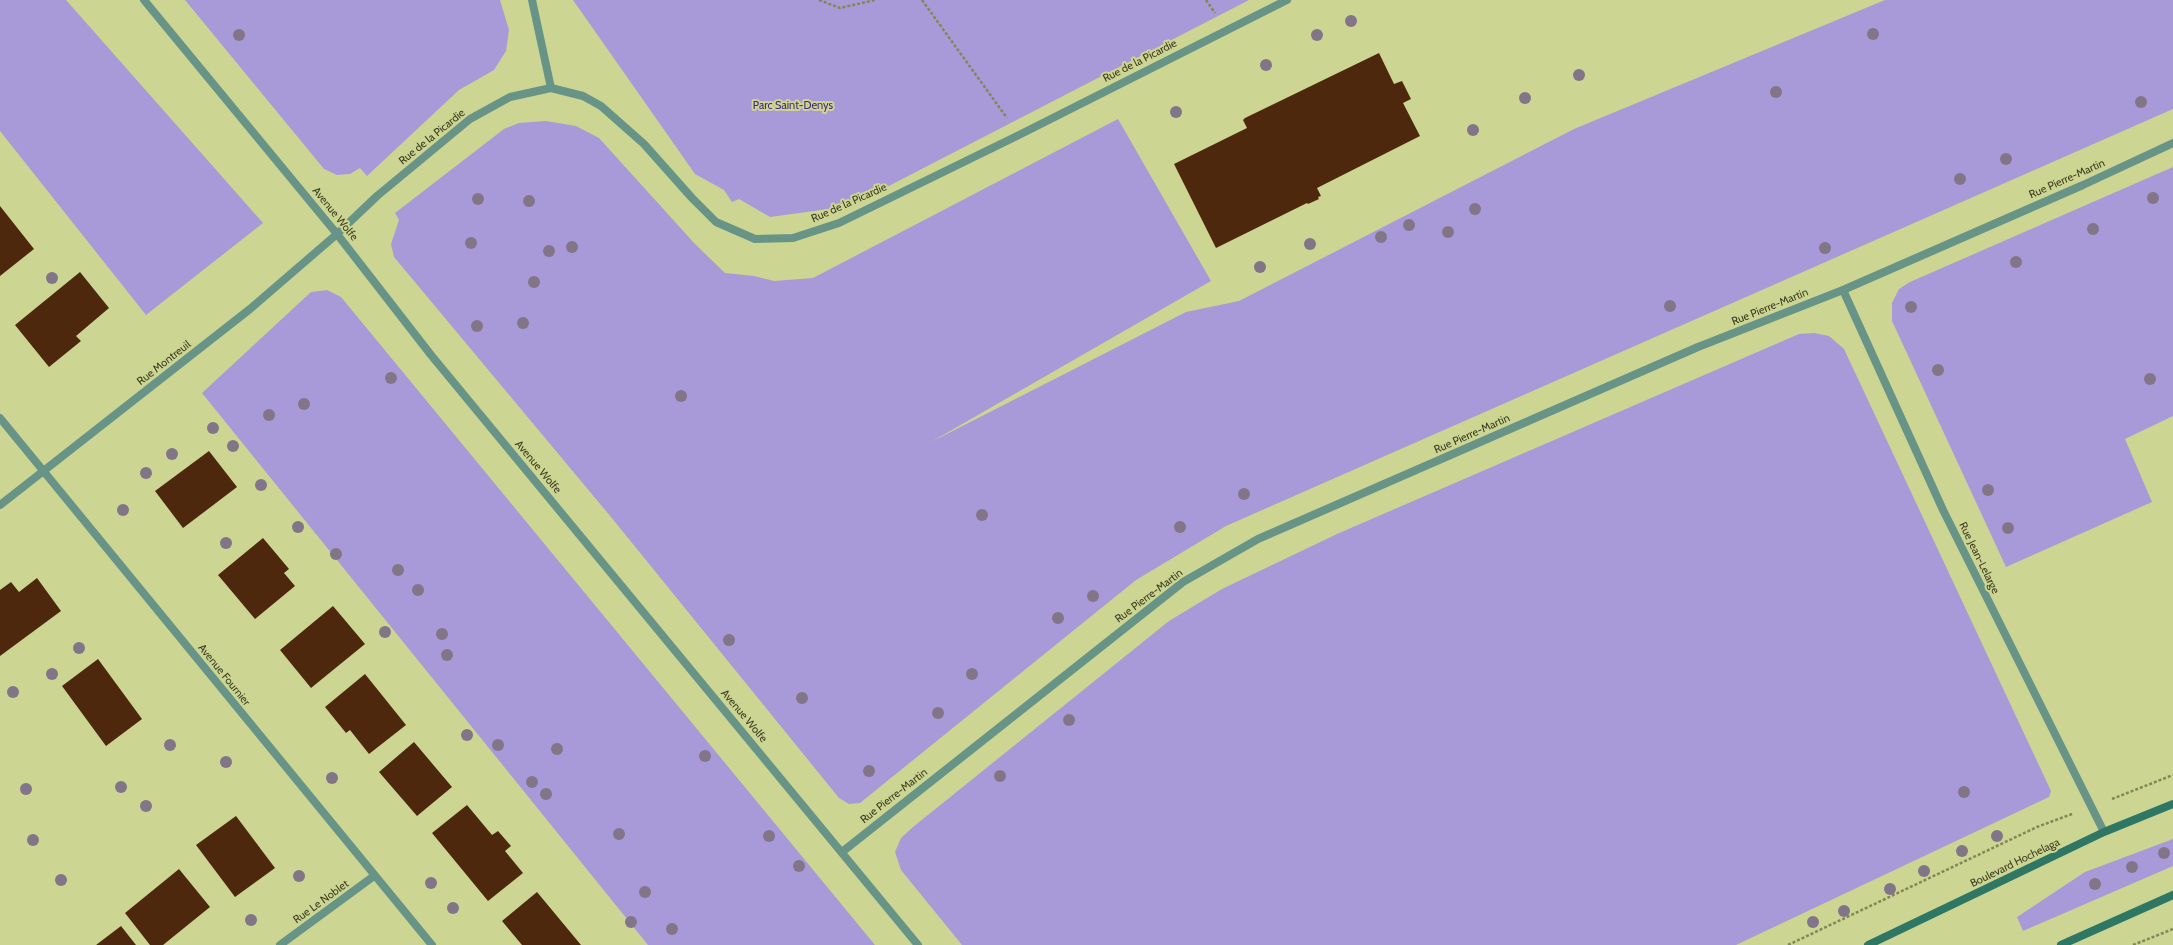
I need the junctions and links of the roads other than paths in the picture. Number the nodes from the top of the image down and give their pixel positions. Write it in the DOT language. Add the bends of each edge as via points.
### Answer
graph roads {
  1 [pos="144,0"];
  2 [pos="532,0"];
  3 [pos="1287,0"];
  4 [pos="551,88"];
  5 [pos="2173,144"];
  6 [pos="337,234"];
  7 [pos="1843,290"];
  8 [pos="0,418"];
  9 [pos="44,471"];
  10 [pos="0,505"];
  11 [pos="2173,804"];
  12 [pos="2104,832"];
  13 [pos="842,852"];
  14 [pos="374,876"];
  15 [pos="2173,895"];
  16 [pos="427,944"];
  17 [pos="280,945"];
  18 [pos="918,945"];
  19 [pos="1868,945"];
  20 [pos="2061,945"];
  1 -- 6 [label="street, Avenue Wolfe"];
  2 -- 4 [label="street"];
  3 -- 4 [label="street, Rue de la Picardie" via="838,223 793,238 755,239 716,222 644,144 601,106 583,96"];
  4 -- 6 [label="street, Rue de la Picardie" via="510,97 470,119 377,196"];
  5 -- 7 [label="street, Rue Pierre-Martin"];
  6 -- 9 [label="street, Rue Montreuil" via="250,309"];
  6 -- 13 [label="street, Avenue Wolfe" via="431,355"];
  7 -- 12 [label="street, Rue Jean-Lelarge" via="1944,510"];
  7 -- 13 [label="street, Rue Pierre-Martin" via="1698,347 1258,539 1183,582"];
  8 -- 9 [label="street, Avenue Fournier"];
  9 -- 10 [label="street, Rue Montreuil"];
  9 -- 14 [label="street, Avenue Fournier"];
  11 -- 12 [label="main road, Boulevard Hochelaga"];
  12 -- 19 [label="main road, Boulevard Hochelaga"];
  13 -- 18 [label="street, Avenue Wolfe"];
  14 -- 16 [label="street, Avenue Fournier"];
  14 -- 17 [label="street, Rue Le Noblet"];
  15 -- 20 [label="main road"];
}
